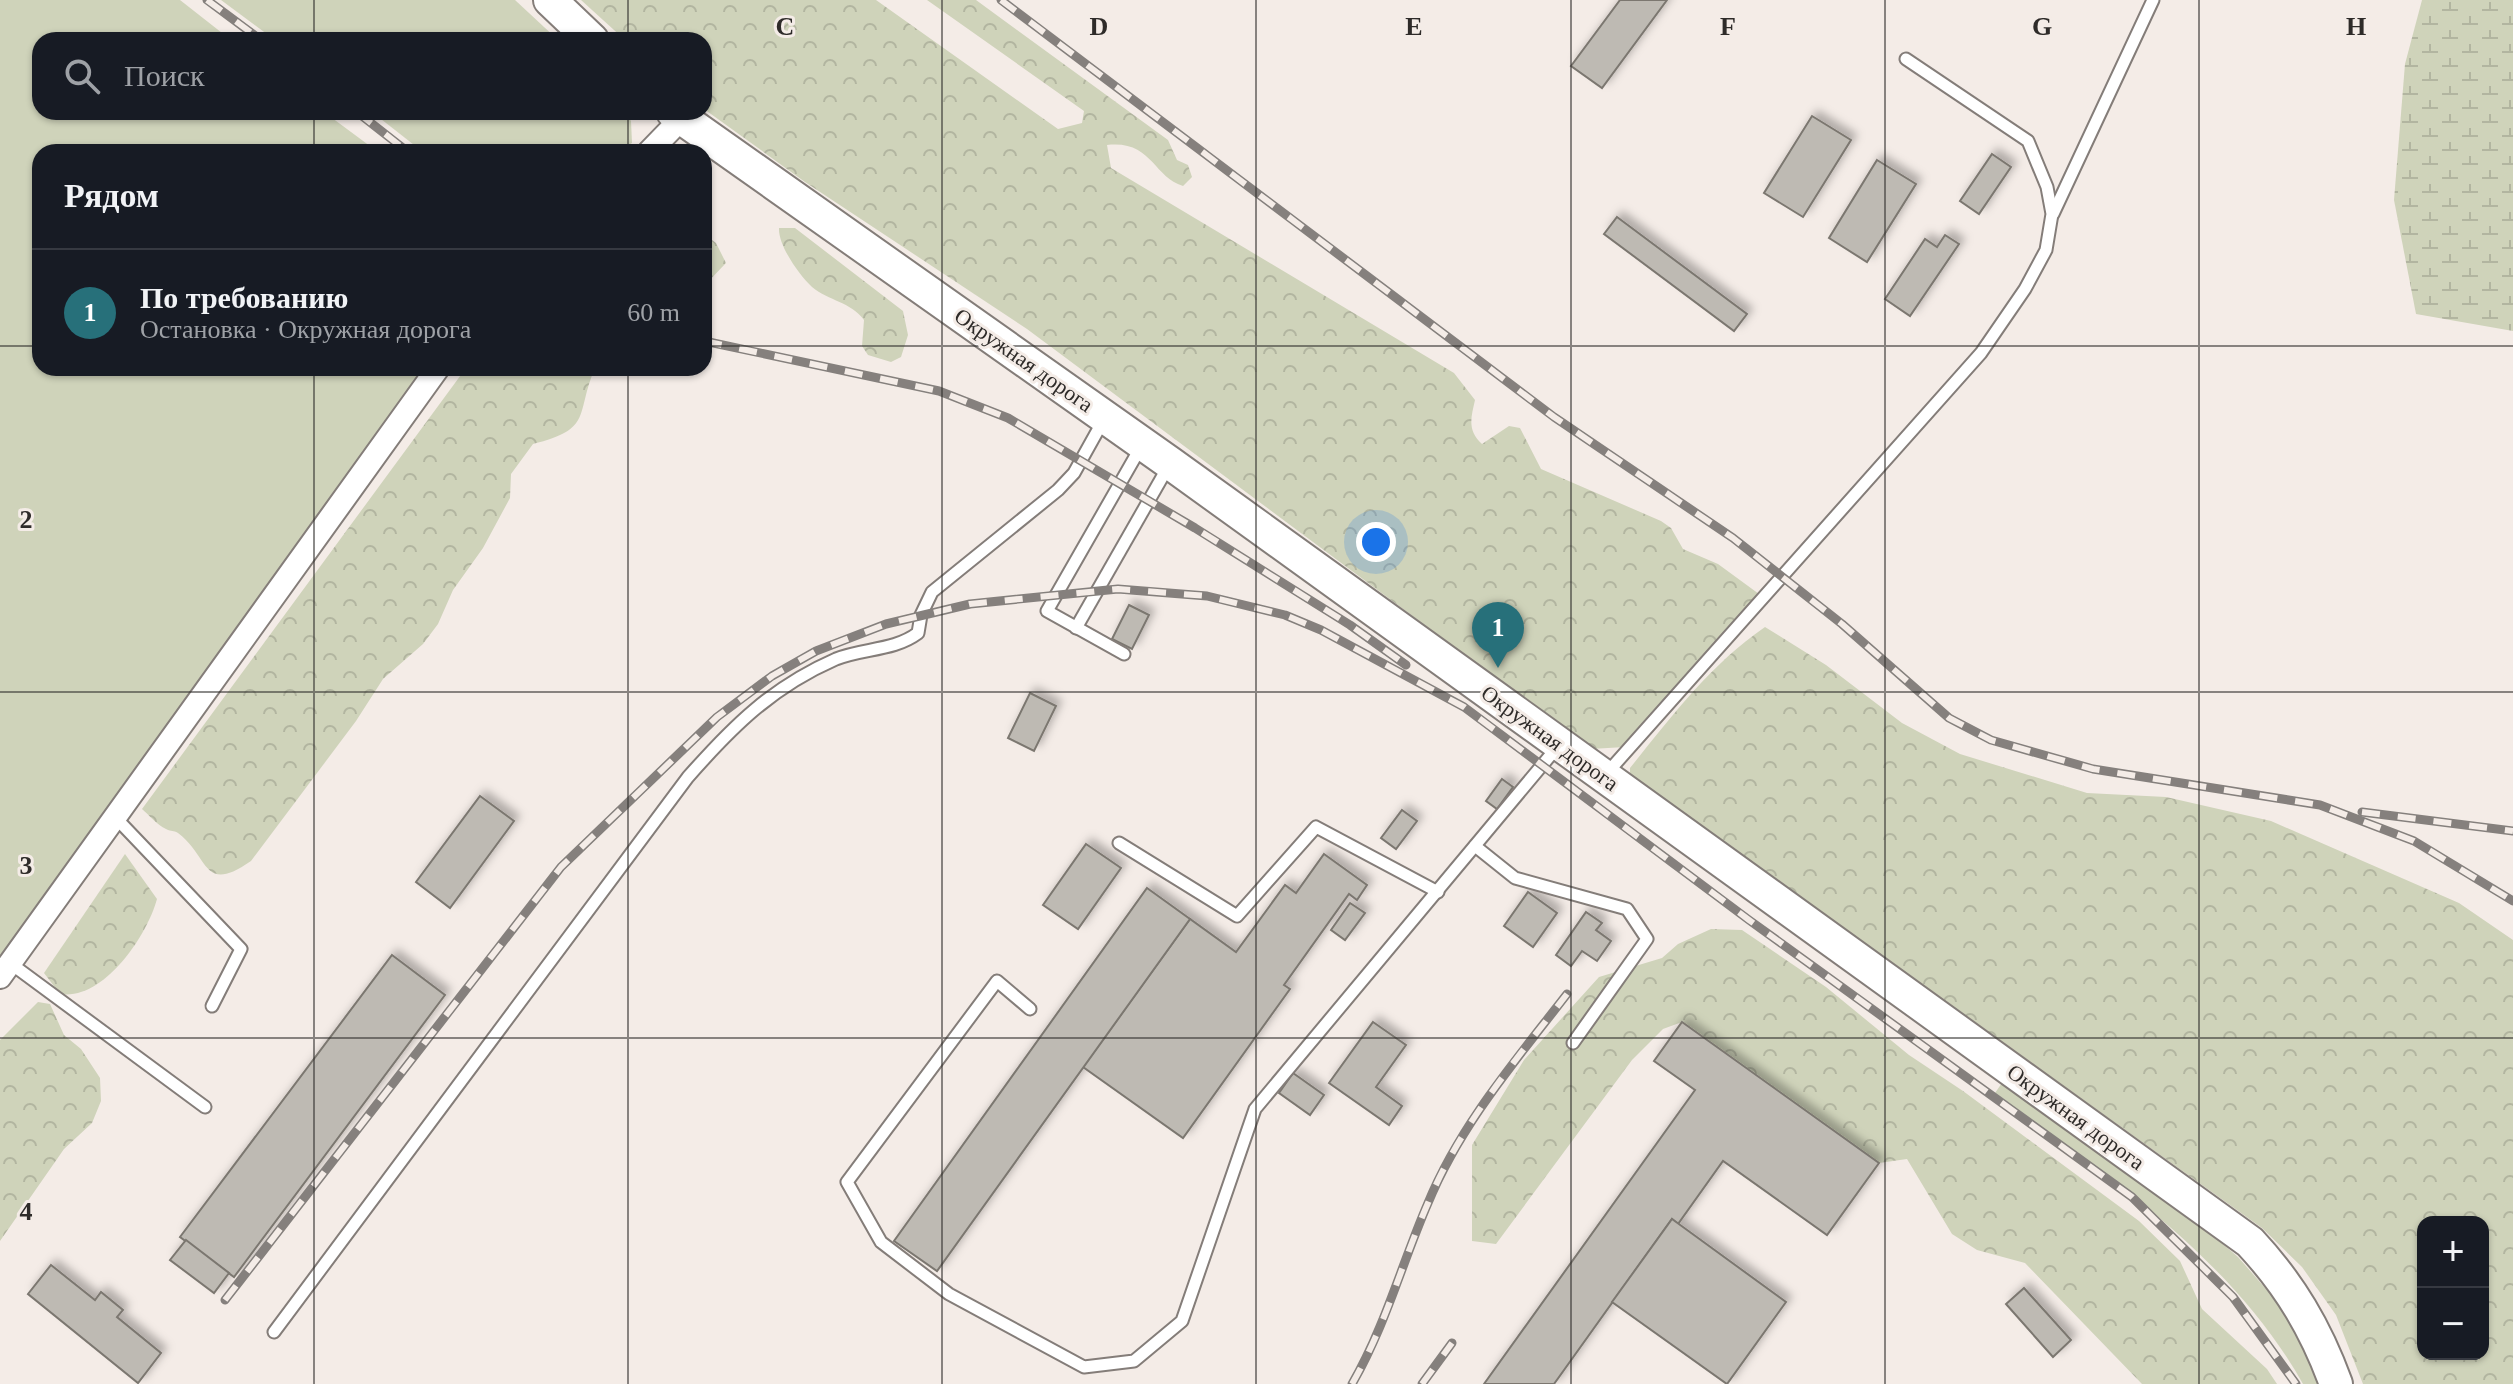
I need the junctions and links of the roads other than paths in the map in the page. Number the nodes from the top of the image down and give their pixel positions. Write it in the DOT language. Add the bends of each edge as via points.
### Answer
graph roads {
  1 [pos="550,0"];
  2 [pos="2153,0"];
  3 [pos="584,32"];
  4 [pos="1906,59"];
  5 [pos="674,120"];
  6 [pos="683,120"];
  7 [pos="655,144"];
  8 [pos="2052,214"];
  9 [pos="432,376"];
  10 [pos="1105,417"];
  11 [pos="1142,443"];
  12 [pos="1170,463"];
  13 [pos="1076,628"];
  14 [pos="1124,654"];
  15 [pos="1559,745"];
  16 [pos="1604,777"];
  17 [pos="115,817"];
  18 [pos="1119,843"];
  19 [pos="1475,846"];
  20 [pos="1438,892"];
  21 [pos="5,970"];
  22 [pos="212,1006"];
  23 [pos="1030,1009"];
  24 [pos="1573,1043"];
  25 [pos="205,1107"];
  26 [pos="274,1332"];
  27 [pos="2336,1384"];
  1 -- 3 [label="main road"];
  2 -- 8 [label="lane"];
  4 -- 8 [label="lane" via="2028,141"];
  5 -- 7 [label="street"];
  6 -- 10 [label="main road, Окружная дорога"];
  8 -- 16 [label="lane" via="2046,250 1981,353"];
  9 -- 17 [label="street"];
  10 -- 11 [label="main road, Окружная дорога"];
  10 -- 26 [label="lane" via="1074,473 1058,490 932,592 918,633 905,643 840,658 795,679 740,719 688,777"];
  11 -- 12 [label="main road, Окружная дорога"];
  11 -- 13 [label="lane" via="1047,611"];
  12 -- 13 [label="lane"];
  12 -- 15 [label="main road, Окружная дорога"];
  13 -- 14 [label="lane"];
  15 -- 16 [label="main road, Окружная дорога"];
  15 -- 19 [label="lane"];
  16 -- 27 [label="main road, Окружная дорога" via="2250,1242 2300,1304"];
  17 -- 21 [label="street"];
  17 -- 22 [label="lane" via="241,949"];
  18 -- 20 [label="lane" via="1237,916 1316,827"];
  19 -- 20 [label="lane"];
  19 -- 24 [label="lane" via="1515,878 1627,909 1647,939"];
  20 -- 23 [label="lane" via="1255,1109 1182,1321 1134,1361 1084,1367 949,1294 881,1242 847,1182 997,981"];
  21 -- 25 [label="lane"];
}
